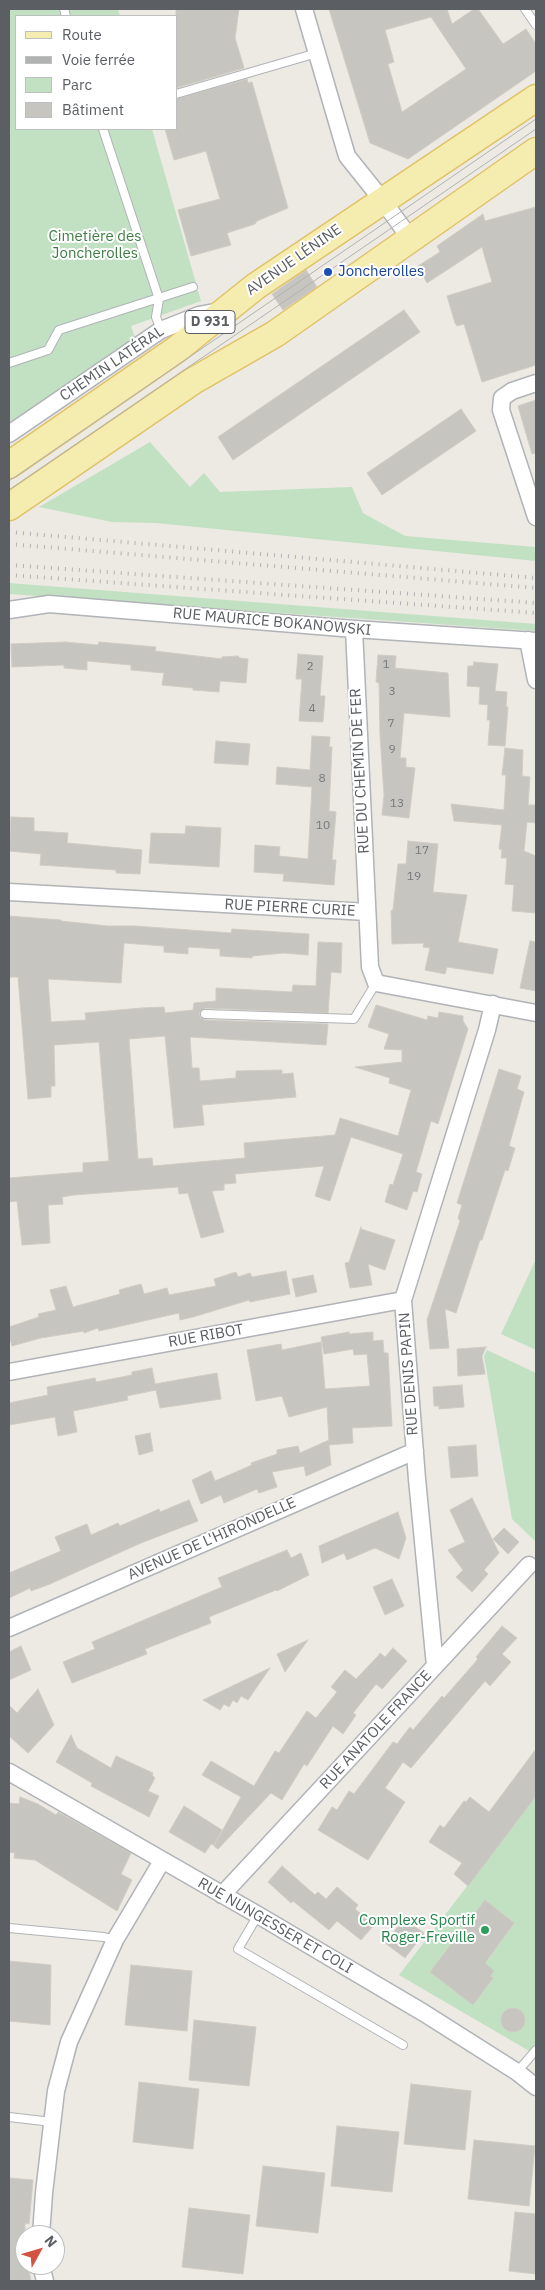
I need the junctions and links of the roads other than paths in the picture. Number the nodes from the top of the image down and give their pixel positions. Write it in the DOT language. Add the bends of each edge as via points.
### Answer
graph roads {
  1 [pos="304,9"];
  2 [pos="525,9"];
  3 [pos="536,24"];
  4 [pos="317,54"];
  5 [pos="178,93"];
  6 [pos="536,98"];
  7 [pos="103,130"];
  8 [pos="536,151"];
  9 [pos="383,201"];
  10 [pos="410,238"];
  11 [pos="193,287"];
  12 [pos="159,299"];
  13 [pos="223,311"];
  14 [pos="162,330"];
  15 [pos="9,363"];
  16 [pos="536,383"];
  17 [pos="9,434"];
  18 [pos="9,465"];
  19 [pos="9,507"];
  20 [pos="536,517"];
  21 [pos="9,610"];
  22 [pos="354,630"];
  23 [pos="532,641"];
  24 [pos="536,680"];
  25 [pos="9,892"];
  26 [pos="367,912"];
  27 [pos="376,983"];
  28 [pos="492,1004"];
  29 [pos="536,1013"];
  30 [pos="205,1014"];
  31 [pos="403,1300"];
  32 [pos="9,1372"];
  33 [pos="415,1450"];
  34 [pos="529,1565"];
  35 [pos="9,1628"];
  36 [pos="435,1666"];
  37 [pos="9,1772"];
  38 [pos="162,1861"];
  39 [pos="222,1895"];
  40 [pos="258,1915"];
  41 [pos="9,1928"];
  42 [pos="115,1940"];
  43 [pos="403,2045"];
  44 [pos="536,2050"];
  45 [pos="517,2072"];
  46 [pos="536,2087"];
  47 [pos="9,2117"];
  48 [pos="52,2122"];
  49 [pos="42,2225"];
  1 -- 4 [label="street"];
  2 -- 3 [label="lane"];
  4 -- 5 [label="lane" via="281,60"];
  4 -- 9 [label="street" via="328,105 347,156"];
  6 -- 9 [label="main road, AVENUE LÉNINE / D 931"];
  7 -- 12 [label="lane"];
  8 -- 10 [label="main road, D 931"];
  9 -- 10 [label="street"];
  9 -- 13 [label="main road, AVENUE LÉNINE / D 931"];
  10 -- 19 [label="main road, D 931" via="275,334 193,381"];
  11 -- 12 [label="lane"];
  12 -- 14 [label="lane" via="156,317"];
  12 -- 15 [label="lane" via="59,330 48,350"];
  13 -- 14 [label="street, CHEMIN LATÉRAL" via="199,315"];
  13 -- 18 [label="main road, AVENUE LÉNINE / D 931" via="177,349"];
  14 -- 17 [label="street, CHEMIN LATÉRAL"];
  16 -- 20 [label="street" via="502,398 501,410"];
  21 -- 22 [label="street, RUE MAURICE BOKANOWSKI" via="49,604"];
  22 -- 23 [label="street, RUE MAURICE BOKANOWSKI"];
  22 -- 26 [label="street, RUE DU CHEMIN DE FER"];
  23 -- 24 [label="street"];
  25 -- 26 [label="street, RUE PIERRE CURIE"];
  26 -- 27 [label="street, RUE PIERRE CURIE" via="370,967"];
  27 -- 28 [label="street"];
  27 -- 30 [label="lane" via="354,1018"];
  28 -- 29 [label="street"];
  28 -- 31 [label="street, RUE DENIS PAPIN" via="487,1030"];
  31 -- 32 [label="street, RUE RIBOT"];
  31 -- 33 [label="street, RUE DENIS PAPIN"];
  33 -- 35 [label="street, AVENUE DE L'HIRONDELLE"];
  33 -- 36 [label="street, RUE DENIS PAPIN"];
  34 -- 36 [label="street, RUE ANATOLE FRANCE"];
  36 -- 39 [label="street, RUE ANATOLE FRANCE"];
  37 -- 38 [label="street, RUE NUNGESSER ET COLI"];
  38 -- 39 [label="street, RUE NUNGESSER ET COLI"];
  38 -- 42 [label="street"];
  39 -- 40 [label="street, RUE NUNGESSER ET COLI"];
  40 -- 43 [label="lane" via="238,1949"];
  40 -- 45 [label="street, RUE NUNGESSER ET COLI"];
  41 -- 42 [label="lane"];
  42 -- 48 [label="street" via="69,2042 56,2091"];
  44 -- 45 [label="lane"];
  45 -- 46 [label="street, RUE NUNGESSER ET COLI"];
  47 -- 48 [label="lane"];
  48 -- 49 [label="street"];
}
